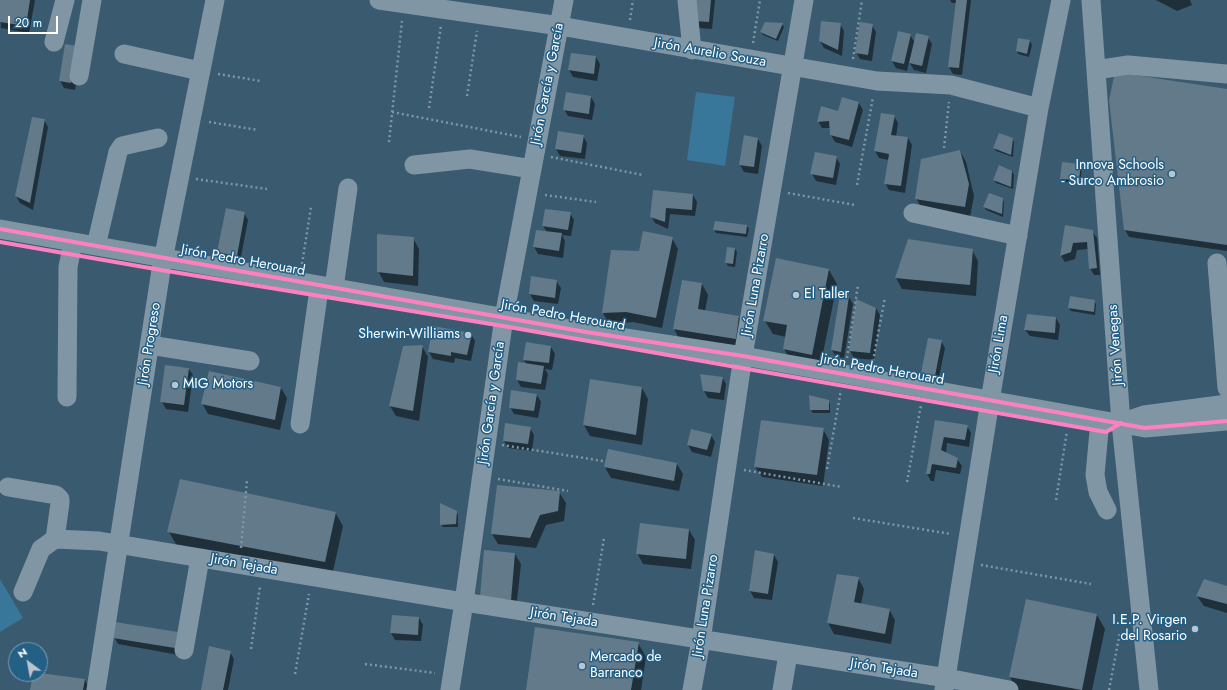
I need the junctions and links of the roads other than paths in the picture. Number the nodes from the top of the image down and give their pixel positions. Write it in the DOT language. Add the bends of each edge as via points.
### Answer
graph roads {
  1 [pos="65,0"];
  2 [pos="92,0"];
  3 [pos="215,0"];
  4 [pos="379,0"];
  5 [pos="564,0"];
  6 [pos="687,0"];
  7 [pos="804,0"];
  8 [pos="1061,0"];
  9 [pos="1091,0"];
  10 [pos="560,26"];
  11 [pos="54,42"];
  12 [pos="692,50"];
  13 [pos="124,54"];
  14 [pos="794,67"];
  15 [pos="1096,70"];
  16 [pos="200,71"];
  17 [pos="1227,74"];
  18 [pos="78,76"];
  19 [pos="1039,108"];
  20 [pos="158,138"];
  21 [pos="535,154"];
  22 [pos="414,165"];
  23 [pos="348,188"];
  24 [pos="913,213"];
  25 [pos="0,229"];
  26 [pos="1018,236"];
  27 [pos="73,242"];
  28 [pos="96,246"];
  29 [pos="163,258"];
  30 [pos="1217,264"];
  31 [pos="326,286"];
  32 [pos="504,317"];
  33 [pos="150,344"];
  34 [pos="743,356"];
  35 [pos="250,361"];
  36 [pos="1227,388"];
  37 [pos="68,397"];
  38 [pos="990,401"];
  39 [pos="1227,404"];
  40 [pos="1100,420"];
  41 [pos="1227,421"];
  42 [pos="1122,423"];
  43 [pos="300,424"];
  44 [pos="8,487"];
  45 [pos="1107,510"];
  46 [pos="56,540"];
  47 [pos="119,544"];
  48 [pos="200,558"];
  49 [pos="23,592"];
  50 [pos="464,602"];
  51 [pos="701,640"];
  52 [pos="184,650"];
  53 [pos="788,654"];
  54 [pos="451,683"];
  55 [pos="945,684"];
  56 [pos="96,690"];
  57 [pos="692,690"];
  58 [pos="782,690"];
  59 [pos="1009,690"];
  60 [pos="1149,690"];
  1 -- 11 [label="street"];
  2 -- 18 [label="street"];
  3 -- 16 [label="street, Jirón Progreso"];
  4 -- 10 [label="street, Jirón Aurelio Souza"];
  5 -- 10 [label="street, Jirón García y García"];
  6 -- 12 [label="street"];
  7 -- 14 [label="street, Jirón Luna Pizarro"];
  8 -- 19 [label="street, Jirón Lima"];
  9 -- 15 [label="street, Jirón Venegas"];
  10 -- 12 [label="street, Jirón Aurelio Souza"];
  10 -- 21 [label="street, Jirón García y García"];
  12 -- 14 [label="street, Jirón Aurelio Souza"];
  13 -- 16 [label="street"];
  14 -- 19 [label="street, Jirón Aurelio Souza" via="876,81 951,85"];
  14 -- 34 [label="street, Jirón Luna Pizarro"];
  15 -- 17 [label="street" via="1128,66"];
  15 -- 42 [label="street, Jirón Venegas"];
  16 -- 29 [label="street, Jirón Progreso"];
  19 -- 26 [label="street, Jirón Lima"];
  20 -- 28 [label="street" via="122,146 118,152"];
  21 -- 22 [label="street"];
  21 -- 32 [label="street, Jirón García y García"];
  23 -- 31 [label="street"];
  24 -- 26 [label="street"];
  25 -- 27 [label="street, Jirón Pedro Herouard"];
  26 -- 38 [label="street, Jirón Lima"];
  27 -- 28 [label="street, Jirón Pedro Herouard"];
  27 -- 37 [label="street" via="68,267"];
  28 -- 29 [label="street, Jirón Pedro Herouard"];
  29 -- 31 [label="street, Jirón Pedro Herouard"];
  29 -- 33 [label="street, Jirón Progreso"];
  30 -- 36 [label="street"];
  31 -- 32 [label="street, Jirón Pedro Herouard"];
  31 -- 43 [label="street" via="318,296"];
  32 -- 34 [label="street, Jirón Pedro Herouard"];
  32 -- 50 [label="street, Jirón García y García"];
  33 -- 35 [label="street"];
  33 -- 47 [label="street, Jirón Progreso"];
  34 -- 38 [label="street, Jirón Pedro Herouard"];
  34 -- 51 [label="street, Jirón Luna Pizarro"];
  38 -- 40 [label="street, Jirón Pedro Herouard"];
  38 -- 55 [label="street, Jirón Lima"];
  39 -- 42 [label="street" via="1144,415"];
  40 -- 42 [label="street, Jirón Pedro Herouard"];
  40 -- 45 [label="street" via="1095,475 1098,492"];
  41 -- 42 [label="street, Jirón Pedro Herouard" via="1145,428"];
  42 -- 60 [label="street, Jirón Venegas"];
  44 -- 46 [label="street" via="56,496 60,499"];
  46 -- 47 [label="street, Jirón Tejada"];
  46 -- 49 [label="street" via="41,549"];
  47 -- 48 [label="street, Jirón Tejada"];
  47 -- 56 [label="street, Jirón Progreso"];
  48 -- 50 [label="street, Jirón Tejada"];
  48 -- 52 [label="street"];
  50 -- 51 [label="street, Jirón Tejada"];
  50 -- 54 [label="street, Jirón García y García"];
  51 -- 53 [label="street, Jirón Tejada"];
  51 -- 57 [label="street, Jirón Luna Pizarro"];
  53 -- 55 [label="street, Jirón Tejada"];
  53 -- 58 [label="street"];
  55 -- 59 [label="street, Jirón Tejada"];
}
